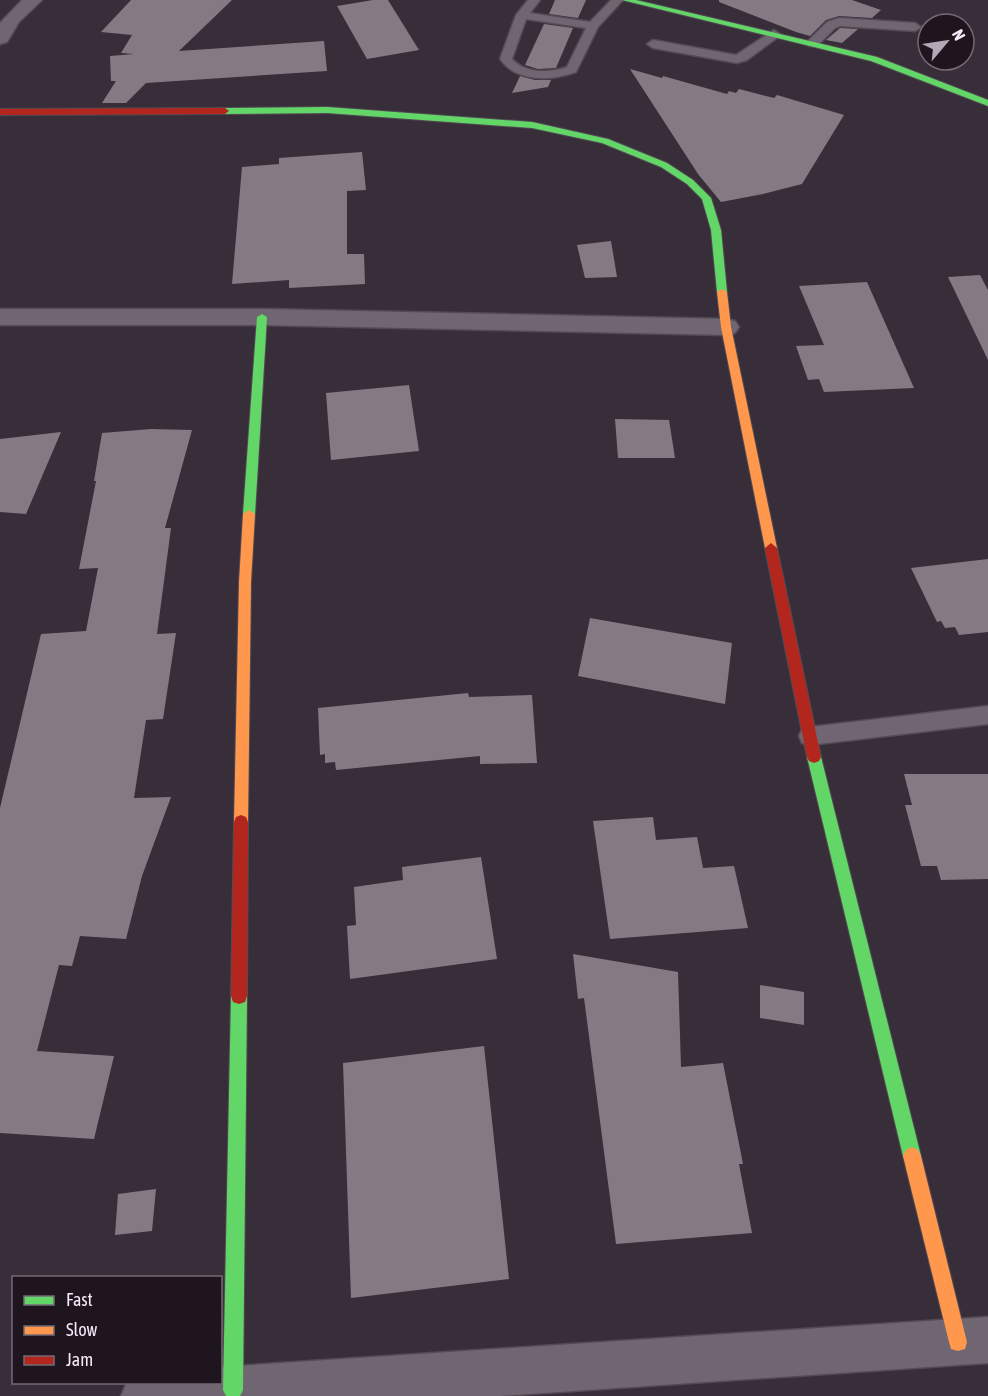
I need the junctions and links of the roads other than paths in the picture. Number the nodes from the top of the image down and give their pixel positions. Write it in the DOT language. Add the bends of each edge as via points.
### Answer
graph roads {
  1 [pos="33,0"];
  2 [pos="534,0"];
  3 [pos="617,0"];
  4 [pos="626,0"];
  5 [pos="522,15"];
  6 [pos="6,19"];
  7 [pos="592,26"];
  8 [pos="915,27"];
  9 [pos="774,34"];
  10 [pos="0,38"];
  11 [pos="813,43"];
  12 [pos="653,44"];
  13 [pos="988,103"];
  14 [pos="0,112"];
  15 [pos="0,316"];
  16 [pos="262,316"];
  17 [pos="726,327"];
  18 [pos="988,715"];
  19 [pos="810,736"];
  20 [pos="973,1341"];
  21 [pos="233,1390"];
  22 [pos="145,1396"];
  1 -- 6 [label="street"];
  2 -- 5 [label="lane"];
  3 -- 7 [label="lane"];
  4 -- 9 [label="street"];
  5 -- 7 [label="lane"];
  5 -- 7 [label="lane" via="506,60 519,70 551,75 572,69"];
  6 -- 10 [label="street"];
  8 -- 11 [label="lane" via="839,22"];
  9 -- 11 [label="street"];
  9 -- 12 [label="lane" via="736,59"];
  11 -- 13 [label="street" via="874,59"];
  14 -- 17 [label="street" via="327,110 532,125 605,141 664,165 706,198 716,230"];
  15 -- 16 [label="street"];
  16 -- 17 [label="street"];
  16 -- 21 [label="street" via="245,582"];
  17 -- 19 [label="street"];
  18 -- 19 [label="lane"];
  19 -- 20 [label="street"];
  20 -- 21 [label="street"];
  21 -- 22 [label="street"];
}
